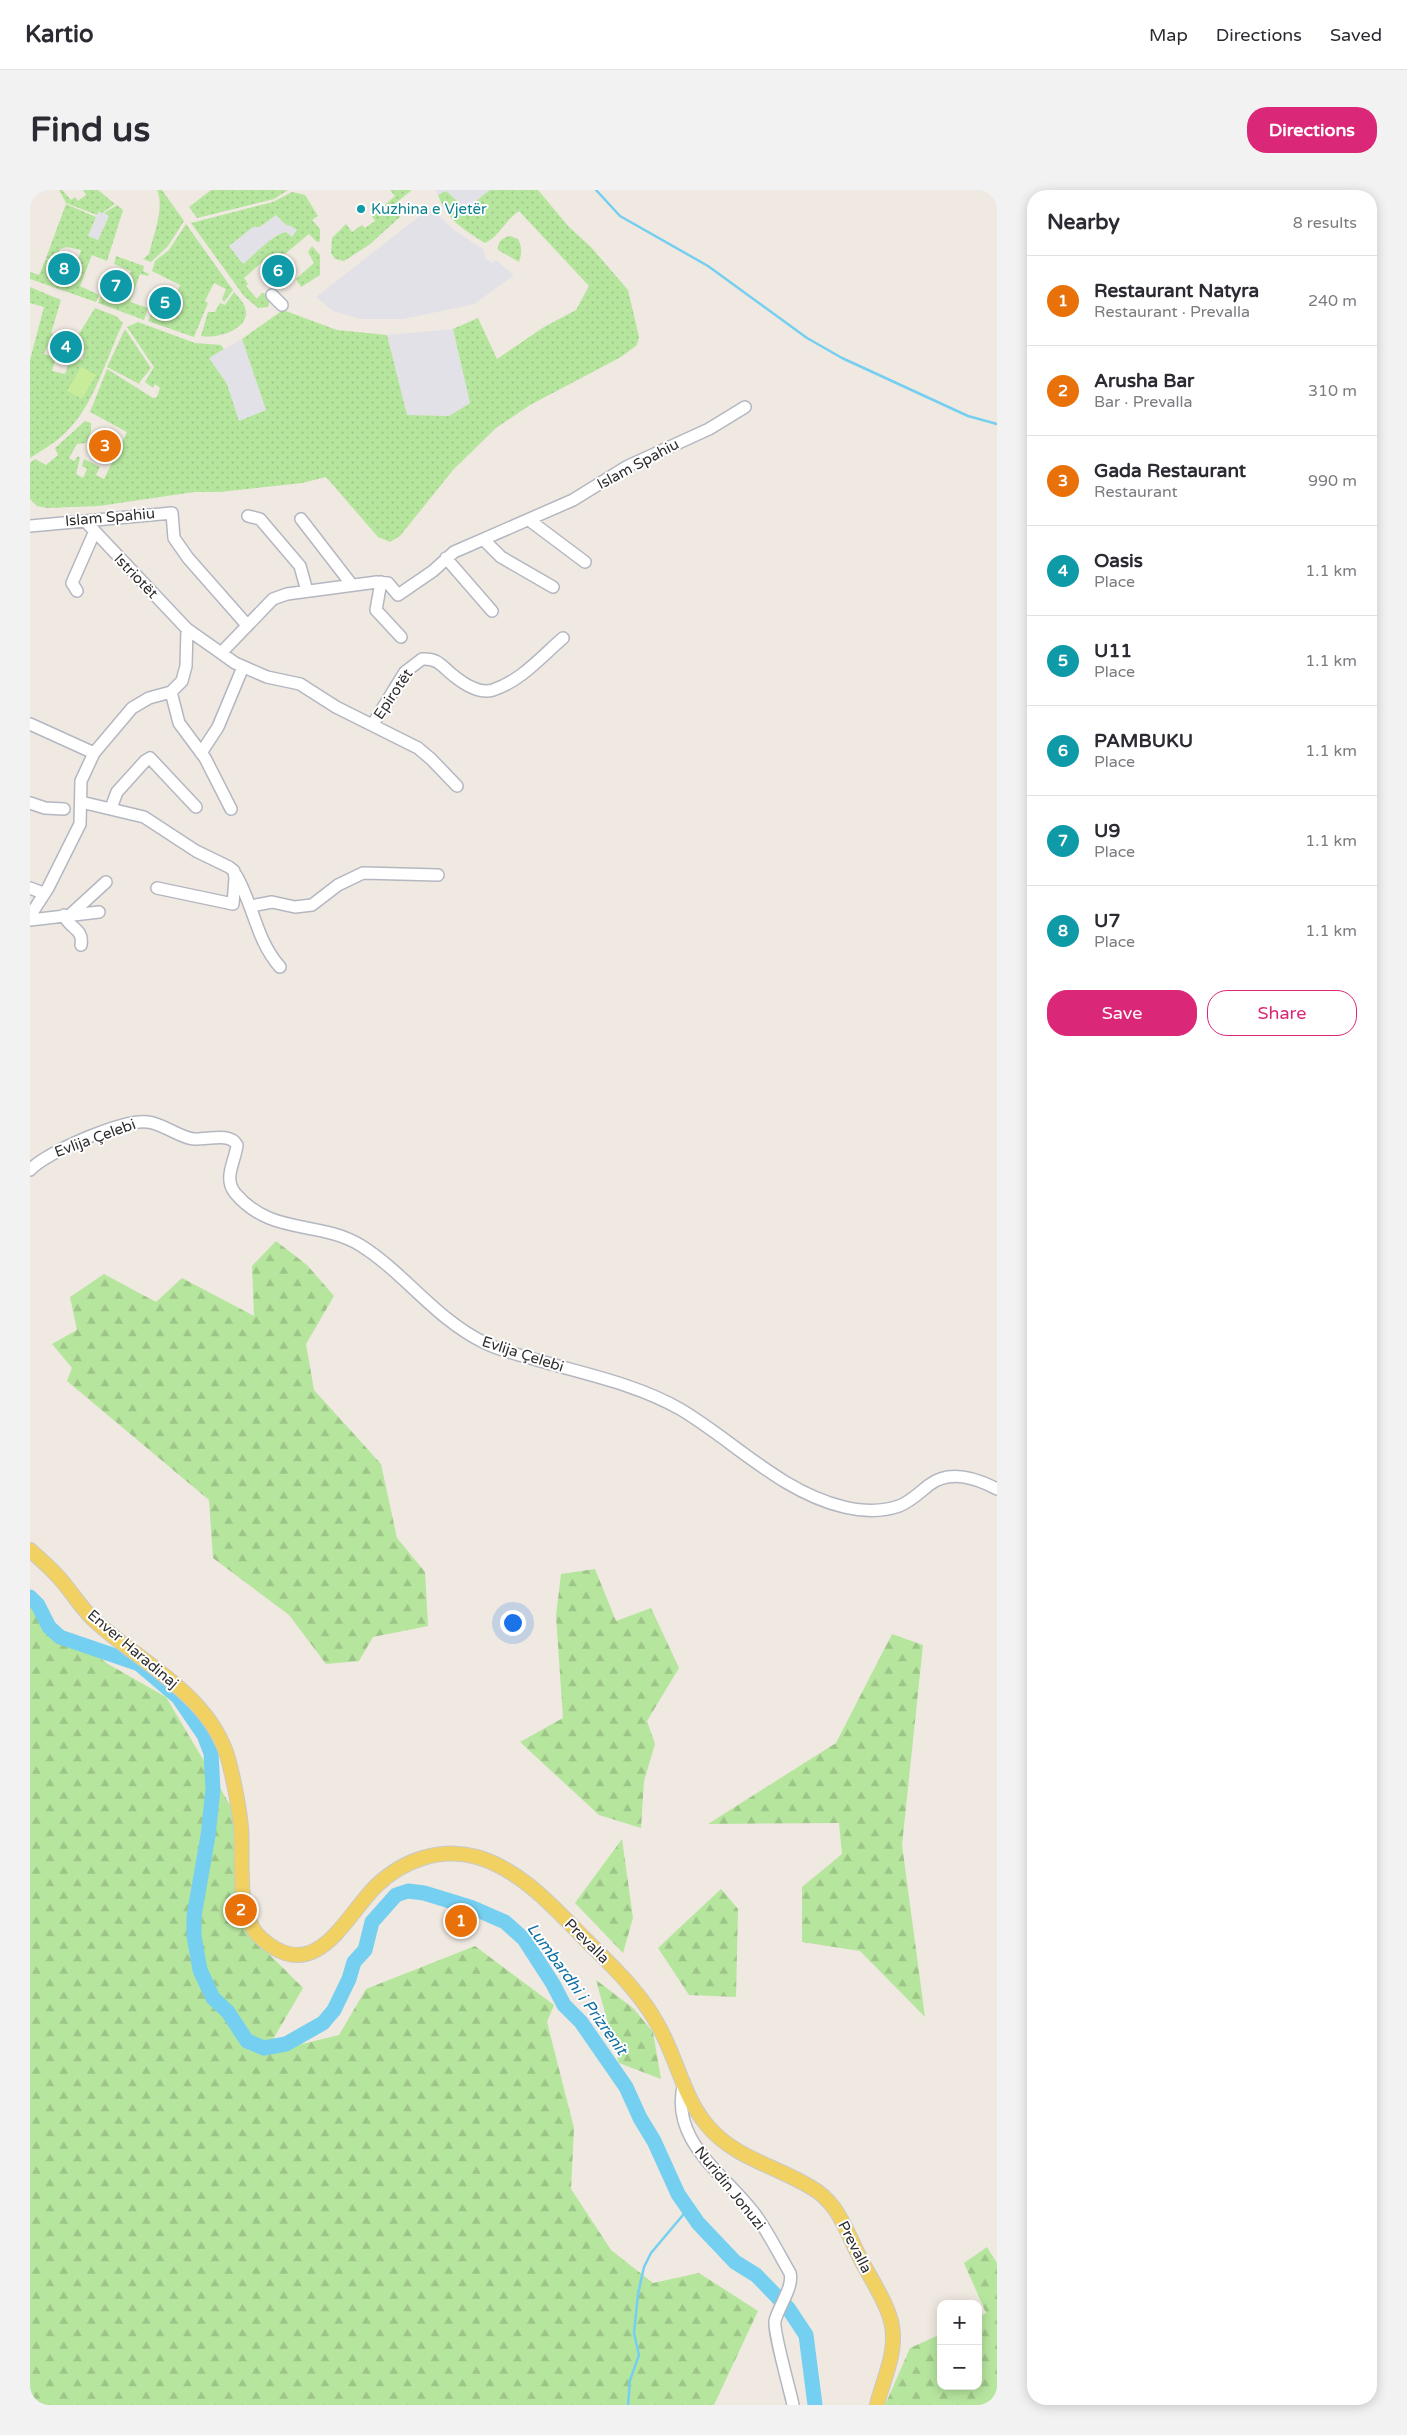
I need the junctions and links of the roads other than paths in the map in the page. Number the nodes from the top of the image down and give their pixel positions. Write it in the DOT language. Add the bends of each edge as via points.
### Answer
graph roads {
  1 [pos="272,295"];
  2 [pos="282,305"];
  3 [pos="745,407"];
  4 [pos="248,516"];
  5 [pos="302,519"];
  6 [pos="529,520"];
  7 [pos="86,522"];
  8 [pos="30,526"];
  9 [pos="94,533"];
  10 [pos="484,540"];
  11 [pos="446,558"];
  12 [pos="585,562"];
  13 [pos="381,582"];
  14 [pos="352,585"];
  15 [pos="553,587"];
  16 [pos="77,591"];
  17 [pos="307,591"];
  18 [pos="492,611"];
  19 [pos="247,625"];
  20 [pos="187,628"];
  21 [pos="401,637"];
  22 [pos="563,638"];
  23 [pos="221,653"];
  24 [pos="243,667"];
  25 [pos="171,692"];
  26 [pos="30,724"];
  27 [pos="373,724"];
  28 [pos="94,753"];
  29 [pos="201,753"];
  30 [pos="457,786"];
  31 [pos="81,802"];
  32 [pos="30,803"];
  33 [pos="196,807"];
  34 [pos="110,808"];
  35 [pos="64,809"];
  36 [pos="231,809"];
  37 [pos="234,871"];
  38 [pos="438,875"];
  39 [pos="106,882"];
  40 [pos="30,888"];
  41 [pos="157,888"];
  42 [pos="43,893"];
  43 [pos="251,906"];
  44 [pos="99,912"];
  45 [pos="67,915"];
  46 [pos="30,918"];
  47 [pos="81,945"];
  48 [pos="280,967"];
  49 [pos="30,1170"];
  50 [pos="997,1489"];
  51 [pos="30,1550"];
  52 [pos="227,1754"];
  53 [pos="684,2082"];
  54 [pos="793,2405"];
  55 [pos="877,2405"];
  1 -- 2 [label="street"];
  3 -- 6 [label="street, Islam Spahiu" via="709,429 628,466 573,500"];
  4 -- 17 [label="street" via="262,522 300,566"];
  5 -- 14 [label="street"];
  6 -- 10 [label="street, Islam Spahiu"];
  6 -- 12 [label="street"];
  7 -- 8 [label="street, Islam Spahiu"];
  7 -- 9 [label="street, Istriotët"];
  7 -- 19 [label="street, Islam Spahiu" via="172,512 174,538"];
  9 -- 16 [label="street" via="72,583"];
  9 -- 20 [label="street, Istriotët"];
  10 -- 11 [label="street, Islam Spahiu" via="463,547"];
  10 -- 15 [label="street" via="501,557"];
  11 -- 13 [label="street, Islam Spahiu" via="398,595 391,586"];
  11 -- 18 [label="street"];
  13 -- 14 [label="street"];
  13 -- 21 [label="street" via="376,610"];
  14 -- 17 [label="street"];
  17 -- 19 [label="street" via="273,599"];
  19 -- 23 [label="street"];
  20 -- 23 [label="street, Istriotët"];
  20 -- 25 [label="street" via="186,666 182,681"];
  22 -- 27 [label="street, Epirotët" via="535,665 492,690 478,689 453,676 440,662 422,659 405,672"];
  23 -- 24 [label="street, Istriotët"];
  24 -- 27 [label="street, Istriotët" via="267,677 300,684 336,707"];
  24 -- 29 [label="street" via="218,727"];
  25 -- 28 [label="street" via="149,698 132,708"];
  25 -- 29 [label="street" via="179,723"];
  26 -- 28 [label="street"];
  27 -- 30 [label="street, Istriotët" via="422,751"];
  28 -- 31 [label="street" via="81,781"];
  29 -- 36 [label="street"];
  31 -- 34 [label="street"];
  31 -- 42 [label="street" via="80,824"];
  32 -- 35 [label="street"];
  33 -- 34 [label="street" via="150,758 117,792"];
  34 -- 37 [label="street" via="144,817 175,839"];
  37 -- 41 [label="street" via="233,904"];
  37 -- 43 [label="street"];
  38 -- 43 [label="street" via="363,873 338,884 312,905 295,907 272,902"];
  39 -- 45 [label="street"];
  40 -- 42 [label="street"];
  42 -- 46 [label="street"];
  43 -- 48 [label="street" via="264,947"];
  44 -- 45 [label="street"];
  45 -- 46 [label="street"];
  45 -- 47 [label="street" via="67,922 80,931"];
  49 -- 50 [label="street, Evlija Çelebi" via="56,1151 134,1121 156,1123 191,1139 227,1138 237,1145 230,1183 234,1192 259,1213 282,1224 344,1237 360,1245 456,1328 488,1344 647,1393 678,1409 811,1496 845,1507 872,1510 898,1506 945,1477 967,1477"];
  51 -- 52 [label="main road, Enver Haradinaj" via="61,1580 93,1620 158,1668 193,1702 218,1735"];
  52 -- 53 [label="main road, Prevalla" via="241,1824 246,1914 251,1928 272,1947 297,1954 321,1947 334,1938 379,1883 415,1860 455,1853 478,1858 525,1882 618,1972 644,2002 659,2026"];
  53 -- 54 [label="street, Nuridin Jonuzi" via="680,2104 685,2128 706,2159 756,2216 790,2273 774,2329"];
  53 -- 55 [label="main road, Prevalla" via="706,2124 728,2145 813,2188 836,2211 892,2325 891,2365"];
}
